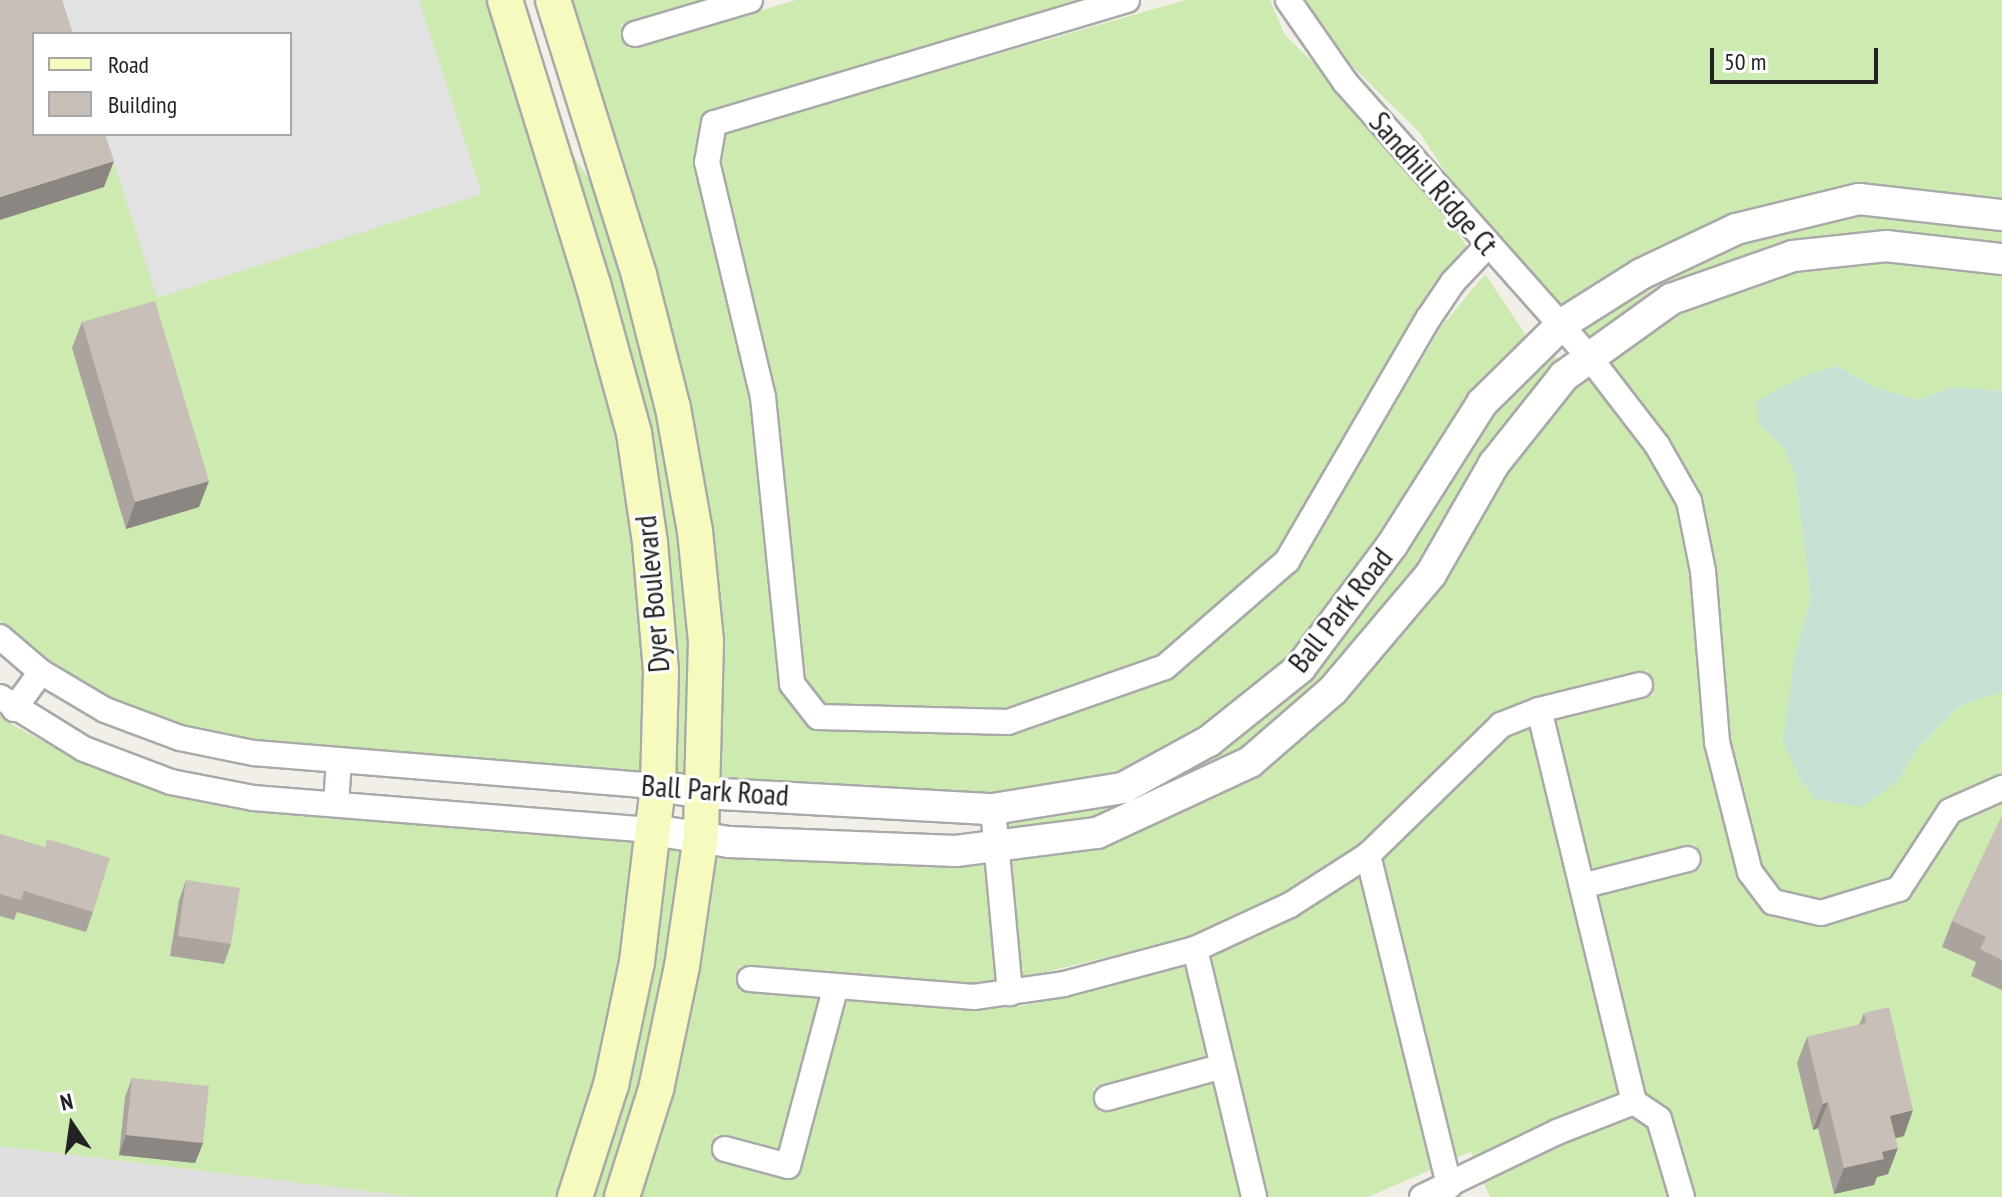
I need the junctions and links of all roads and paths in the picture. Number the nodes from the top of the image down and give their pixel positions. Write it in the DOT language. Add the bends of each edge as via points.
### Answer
graph roads {
  1 [pos="505,0"];
  2 [pos="533,0"];
  3 [pos="553,0"];
  4 [pos="750,0"];
  5 [pos="1127,0"];
  6 [pos="1288,0"];
  7 [pos="635,34"];
  8 [pos="614,194"];
  9 [pos="2002,215"];
  10 [pos="1488,245"];
  11 [pos="2002,259"];
  12 [pos="1562,324"];
  13 [pos="1590,358"];
  14 [pos="0,637"];
  15 [pos="41,672"];
  16 [pos="1640,685"];
  17 [pos="7,703"];
  18 [pos="1539,710"];
  19 [pos="339,760"];
  20 [pos="658,786"];
  21 [pos="2002,788"];
  22 [pos="703,793"];
  23 [pos="336,804"];
  24 [pos="993,809"];
  25 [pos="653,830"];
  26 [pos="701,836"];
  27 [pos="996,846"];
  28 [pos="1368,855"];
  29 [pos="1688,859"];
  30 [pos="1582,886"];
  31 [pos="1195,949"];
  32 [pos="750,979"];
  33 [pos="836,986"];
  34 [pos="1010,993"];
  35 [pos="1223,1066"];
  36 [pos="1107,1098"];
  37 [pos="1634,1102"];
  38 [pos="725,1149"];
  39 [pos="1449,1186"];
  40 [pos="575,1197"];
  41 [pos="622,1197"];
  42 [pos="1254,1197"];
  43 [pos="1422,1197"];
  44 [pos="1682,1197"];
  1 -- 20 [label="main road, Dyer Boulevard" via="634,433 661,672"];
  2 -- 8 [label="main road" via="577,142"];
  3 -- 8 [label="main road, Dyer Boulevard"];
  4 -- 7 [label="street"];
  5 -- 10 [label="street" via="714,123 707,162 763,397 792,684 818,717 1008,722 1165,667 1287,561 1428,319"];
  6 -- 10 [label="street, Sandhill Ridge Ct" via="1345,82"];
  8 -- 22 [label="main road, Dyer Boulevard" via="673,408 695,531 706,641"];
  9 -- 12 [label="street, Ball Park Road" via="1859,199 1736,229 1641,274"];
  10 -- 12 [label="street, Sandhill Ridge Ct"];
  11 -- 13 [label="street, Ball Park Road" via="1886,246 1793,256 1671,299"];
  12 -- 13 [label="street, Sandhill Ridge Ct"];
  12 -- 24 [label="street, Ball Park Road" via="1482,403 1392,545 1300,668 1209,741 1123,788"];
  13 -- 21 [label="street, Sandhill Ridge Ct" via="1657,445 1689,501 1703,571 1717,742 1750,872 1773,902 1821,913 1899,889 1950,811"];
  13 -- 27 [label="street, Ball Park Road" via="1564,376 1494,464 1421,586 1333,690 1250,762 1097,833"];
  14 -- 15 [label="street, Ball Park Road"];
  15 -- 17 [label="street, Ball Park Road"];
  15 -- 19 [label="street, Ball Park Road" via="105,710 180,738 254,753"];
  16 -- 18 [label="street"];
  17 -- 23 [label="street, Ball Park Road" via="84,749 171,782 253,798"];
  18 -- 28 [label="street" via="1501,725"];
  18 -- 30 [label="street"];
  19 -- 20 [label="street, Ball Park Road"];
  19 -- 23 [label="street"];
  20 -- 22 [label="street, Ball Park Road"];
  20 -- 25 [label="main road, Dyer Boulevard"];
  22 -- 24 [label="street, Ball Park Road"];
  22 -- 26 [label="main road, Dyer Boulevard"];
  23 -- 25 [label="street, Ball Park Road"];
  24 -- 27 [label="street"];
  25 -- 26 [label="street, Ball Park Road"];
  25 -- 40 [label="main road, Dyer Boulevard" via="631,993 611,1085"];
  26 -- 27 [label="street, Ball Park Road" via="729,842 956,851"];
  26 -- 41 [label="main road, Dyer Boulevard" via="659,1074"];
  27 -- 34 [label="street"];
  28 -- 31 [label="street" via="1290,905"];
  28 -- 39 [label="street"];
  29 -- 30 [label="street"];
  30 -- 37 [label="street"];
  31 -- 34 [label="street"];
  31 -- 35 [label="street"];
  32 -- 33 [label="street"];
  33 -- 34 [label="street" via="974,997"];
  33 -- 38 [label="street" via="788,1166"];
  35 -- 36 [label="street"];
  35 -- 42 [label="street"];
  37 -- 39 [label="street" via="1557,1132"];
  37 -- 44 [label="street" via="1659,1119"];
  39 -- 43 [label="street"];
}
